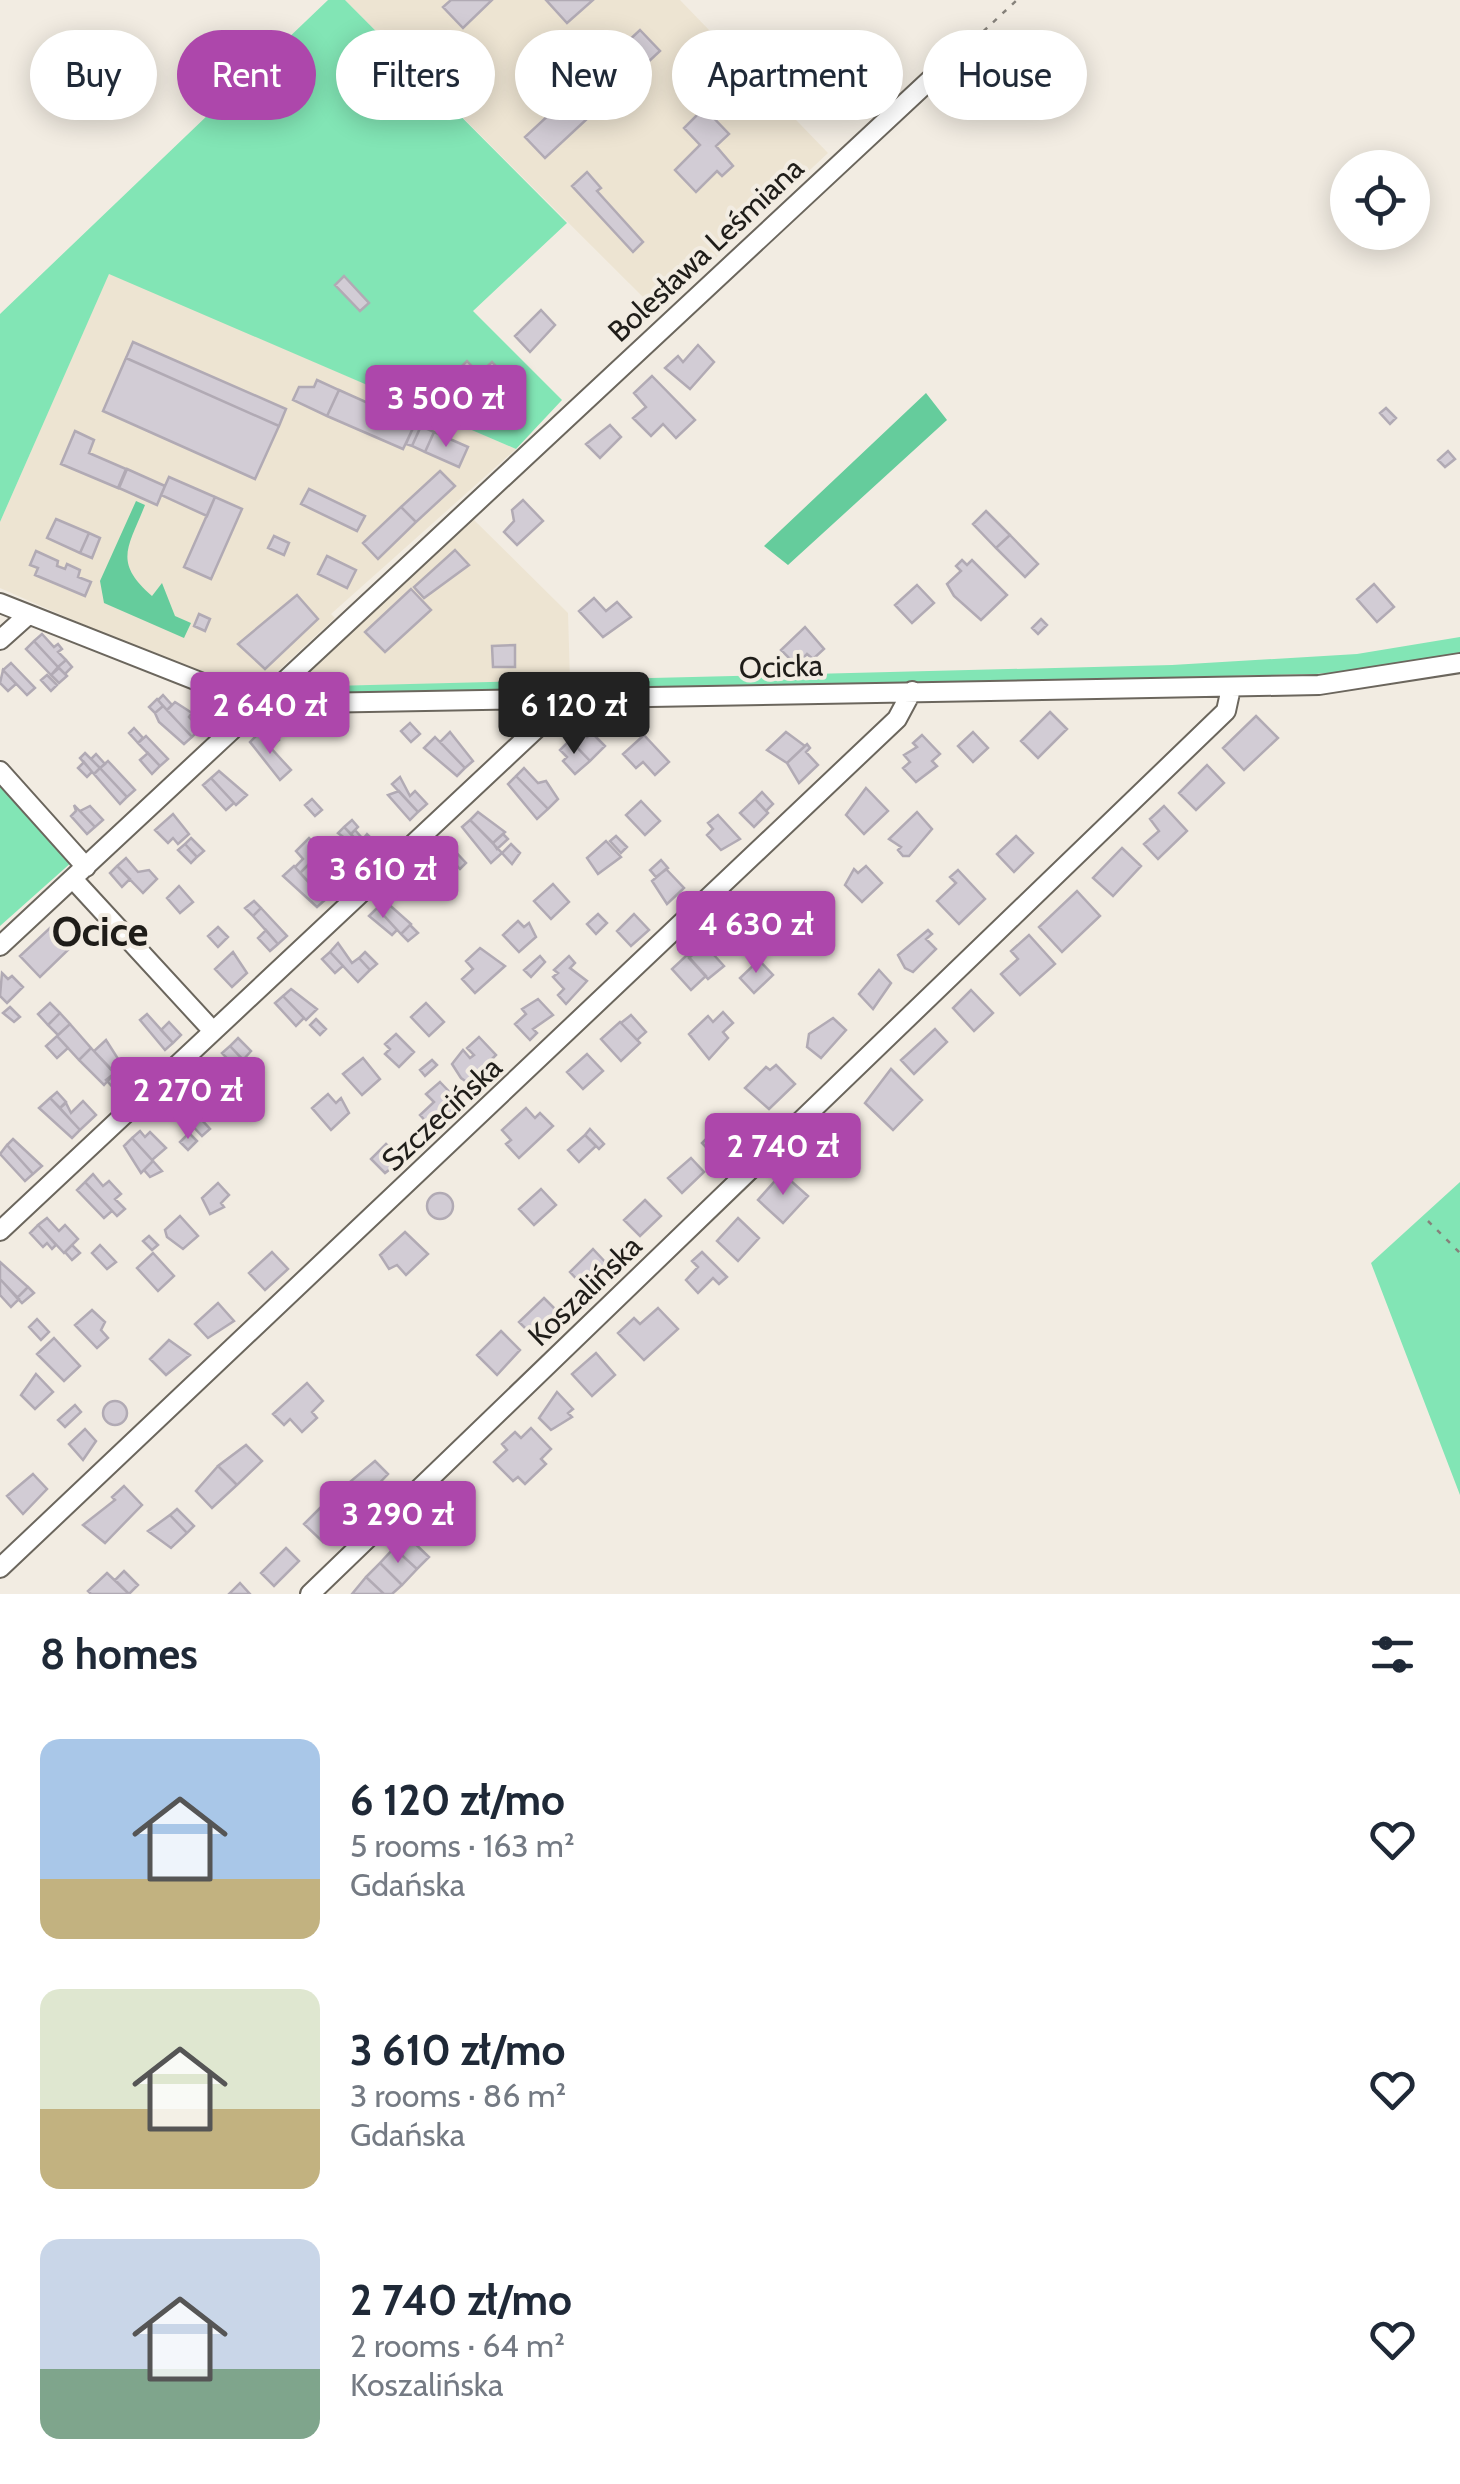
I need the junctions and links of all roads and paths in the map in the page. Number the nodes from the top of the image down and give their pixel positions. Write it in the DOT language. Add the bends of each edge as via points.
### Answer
graph roads {
  1 [pos="1017,0"];
  2 [pos="985,30"];
  3 [pos="923,87"];
  4 [pos="0,603"];
  5 [pos="28,614"];
  6 [pos="0,640"];
  7 [pos="1460,664"];
  8 [pos="1231,688"];
  9 [pos="912,691"];
  10 [pos="566,701"];
  11 [pos="256,704"];
  12 [pos="0,771"];
  13 [pos="80,873"];
  14 [pos="0,946"];
  15 [pos="212,1030"];
  16 [pos="1428,1222"];
  17 [pos="0,1231"];
  18 [pos="1460,1253"];
  19 [pos="0,1568"];
  20 [pos="310,1594"];
  1 -- 2 [label="path"];
  3 -- 11 [label="street, Bolesława Leśmiana"];
  4 -- 5 [label="street, Ocicka"];
  5 -- 6 [label="street"];
  5 -- 11 [label="street, Ocicka"];
  7 -- 8 [label="street, Ocicka" via="1349,682"];
  8 -- 9 [label="street, Ocicka"];
  8 -- 20 [label="street, Koszalińska" via="1226,711"];
  9 -- 10 [label="street, Ocicka"];
  9 -- 19 [label="street, Szczecińska" via="897,718 715,895"];
  10 -- 11 [label="street, Ocicka"];
  10 -- 15 [label="street"];
  11 -- 13 [label="street, Bolesława Leśmiana"];
  12 -- 13 [label="street"];
  13 -- 14 [label="street, Bolesława Leśmiana"];
  13 -- 15 [label="street"];
  15 -- 17 [label="street"];
  16 -- 18 [label="path"];
}
